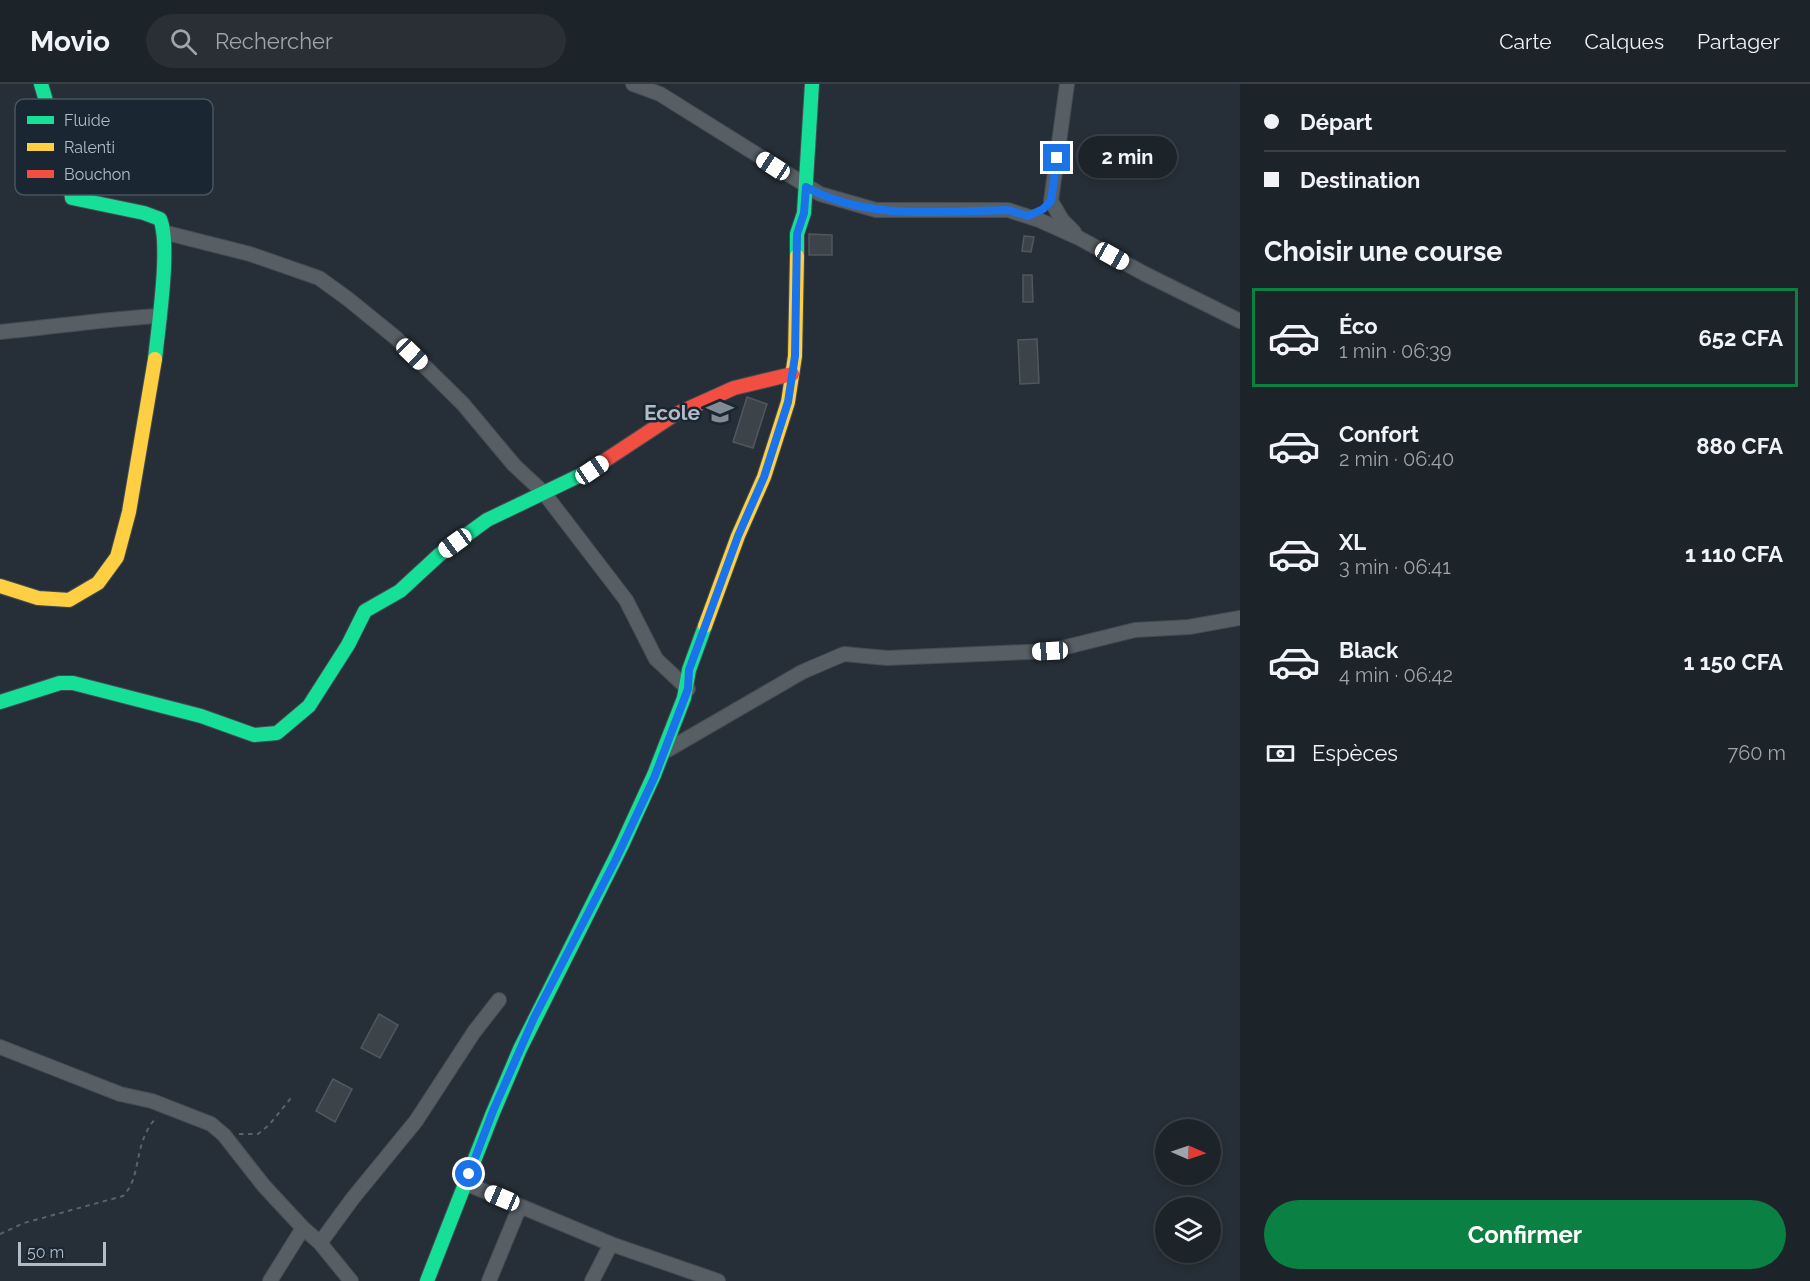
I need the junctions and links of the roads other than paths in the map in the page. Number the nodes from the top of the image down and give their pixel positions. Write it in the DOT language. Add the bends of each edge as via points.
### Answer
graph roads {
  1 [pos="40,84"];
  2 [pos="633,84"];
  3 [pos="812,84"];
  4 [pos="1067,84"];
  5 [pos="45,99"];
  6 [pos="806,187"];
  7 [pos="72,195"];
  8 [pos="1051,201"];
  9 [pos="1028,216"];
  10 [pos="163,232"];
  11 [pos="1079,238"];
  12 [pos="159,316"];
  13 [pos="1240,321"];
  14 [pos="0,332"];
  15 [pos="792,374"];
  16 [pos="544,493"];
  17 [pos="0,586"];
  18 [pos="1240,618"];
  19 [pos="688,689"];
  20 [pos="1,700"];
  21 [pos="664,752"];
  22 [pos="499,1000"];
  23 [pos="0,1047"];
  24 [pos="465,1183"];
  25 [pos="520,1206"];
  26 [pos="303,1228"];
  27 [pos="320,1243"];
  28 [pos="611,1244"];
  29 [pos="342,1278"];
  30 [pos="270,1281"];
  31 [pos="427,1281"];
  32 [pos="489,1281"];
  33 [pos="592,1281"];
  34 [pos="718,1281"];
  1 -- 5 [label="street"];
  2 -- 6 [label="street" via="660,94"];
  3 -- 6 [label="street"];
  4 -- 8 [label="street"];
  6 -- 9 [label="street" via="844,203 876,210 1008,210"];
  6 -- 15 [label="street" via="797,234"];
  7 -- 10 [label="street" via="160,219"];
  8 -- 9 [label="street"];
  8 -- 11 [label="street"];
  9 -- 11 [label="street"];
  10 -- 12 [label="street"];
  10 -- 16 [label="street" via="250,254 319,278 396,338"];
  11 -- 13 [label="street"];
  12 -- 14 [label="street" via="108,318"];
  12 -- 17 [label="street" via="153,379 117,557 98,584 69,600 38,598"];
  15 -- 16 [label="street" via="734,388 674,415 592,470"];
  15 -- 19 [label="street" via="788,402 764,477 689,670"];
  16 -- 19 [label="street" via="626,600 656,659"];
  16 -- 20 [label="street" via="487,520 439,555 400,591 365,611 309,706 277,733 254,735 201,716 73,683"];
  18 -- 21 [label="street" via="1190,627 1135,630 1050,651 887,658 844,654 802,672"];
  19 -- 21 [label="street"];
  21 -- 24 [label="street" via="615,861 534,1018"];
  22 -- 27 [label="street" via="416,1121"];
  23 -- 26 [label="street" via="120,1094 167,1106 211,1124"];
  24 -- 25 [label="street"];
  24 -- 31 [label="street"];
  25 -- 28 [label="street"];
  25 -- 32 [label="street"];
  26 -- 27 [label="street"];
  26 -- 30 [label="street"];
  27 -- 29 [label="street"];
  28 -- 33 [label="street"];
  28 -- 34 [label="street"];
}
